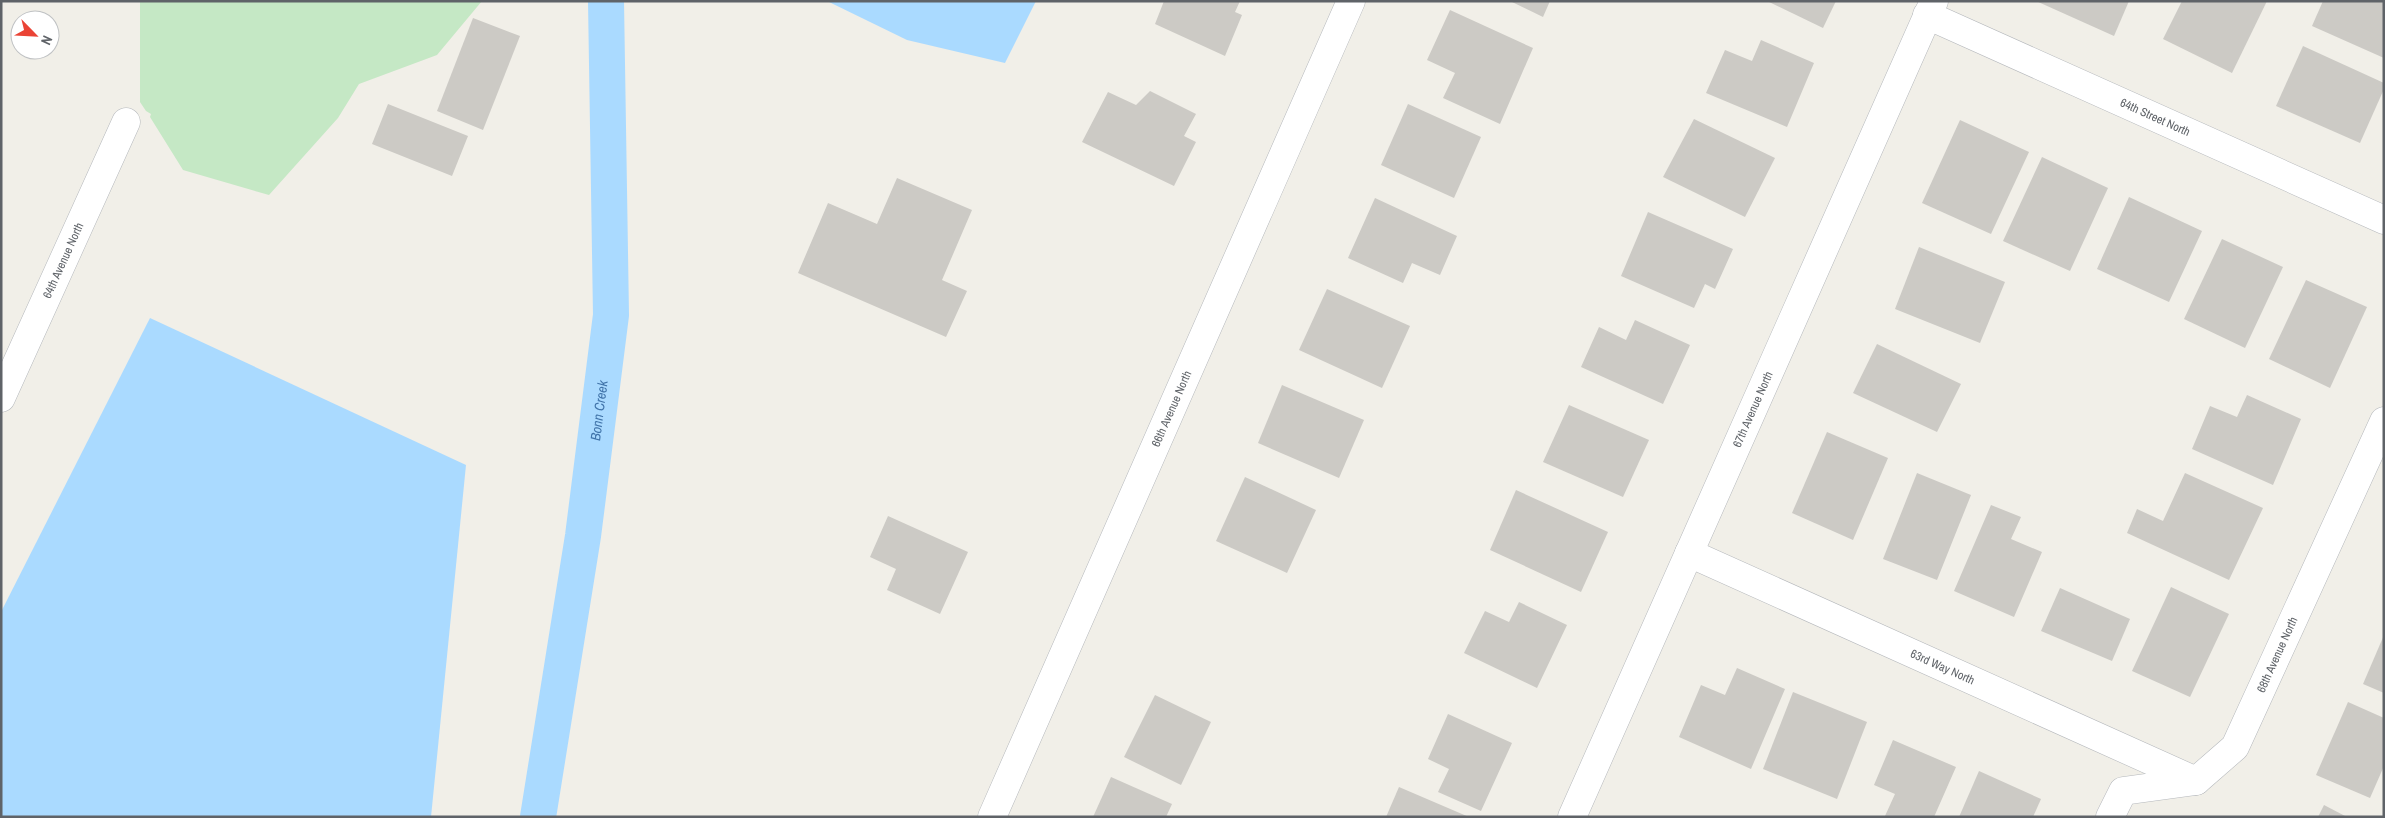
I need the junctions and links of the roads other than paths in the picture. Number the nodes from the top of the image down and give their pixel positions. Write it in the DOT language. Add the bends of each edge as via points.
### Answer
graph roads {
  1 [pos="1352,1"];
  2 [pos="1931,8"];
  3 [pos="126,122"];
  4 [pos="2384,220"];
  5 [pos="1,398"];
  6 [pos="2384,421"];
  7 [pos="1689,553"];
  8 [pos="2196,780"];
  9 [pos="992,817"];
  10 [pos="1572,817"];
  11 [pos="2110,817"];
  1 -- 9 [label="street, 66th Avenue North"];
  2 -- 4 [label="street, 64th Street North"];
  2 -- 7 [label="street, 67th Avenue North"];
  3 -- 5 [label="street, 64th Avenue North"];
  6 -- 8 [label="street, 68th Avenue North" via="2235,747"];
  7 -- 8 [label="street, 63rd Way North"];
  7 -- 10 [label="street, 67th Avenue North"];
  8 -- 11 [label="street" via="2123,791"];
}
